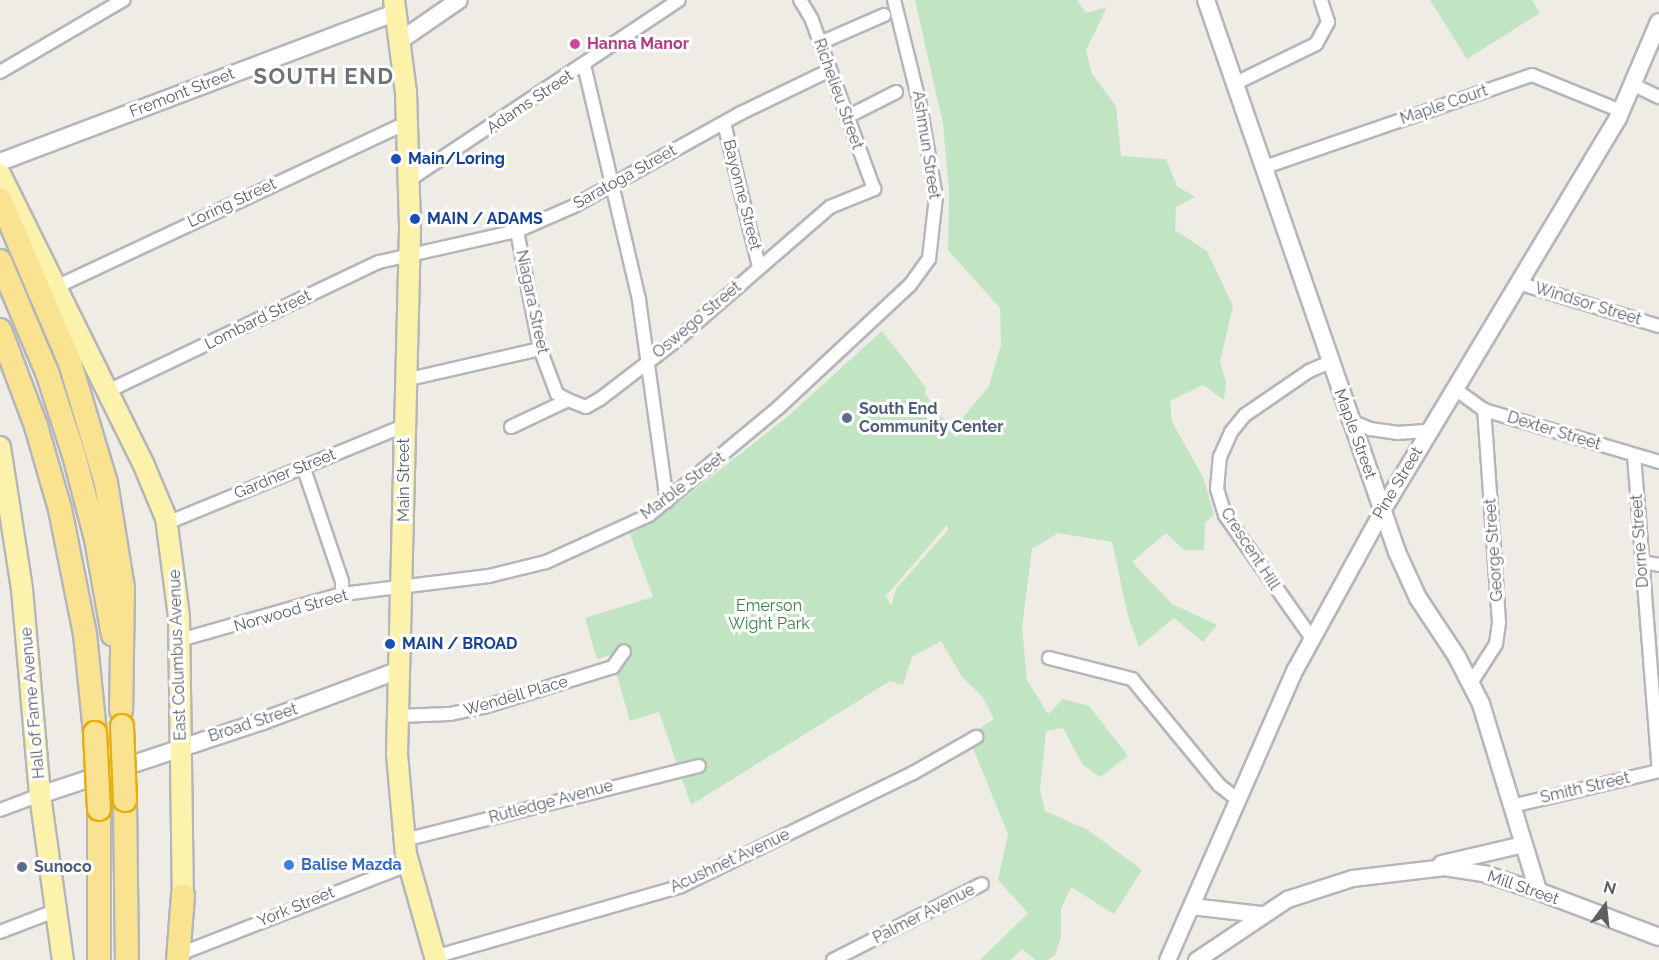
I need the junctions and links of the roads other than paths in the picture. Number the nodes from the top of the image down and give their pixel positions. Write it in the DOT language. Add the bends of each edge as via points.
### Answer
graph roads {
  1 [pos="123,0"];
  2 [pos="459,0"];
  3 [pos="679,0"];
  4 [pos="800,0"];
  5 [pos="894,0"];
  6 [pos="1206,0"];
  7 [pos="1321,0"];
  8 [pos="396,6"];
  9 [pos="884,15"];
  10 [pos="1659,22"];
  11 [pos="401,40"];
  12 [pos="820,43"];
  13 [pos="584,65"];
  14 [pos="830,70"];
  15 [pos="0,72"];
  16 [pos="1236,83"];
  17 [pos="1634,85"];
  18 [pos="896,92"];
  19 [pos="1659,97"];
  20 [pos="1621,111"];
  21 [pos="848,117"];
  22 [pos="408,122"];
  23 [pos="724,123"];
  24 [pos="0,162"];
  25 [pos="1265,167"];
  26 [pos="0,174"];
  27 [pos="409,180"];
  28 [pos="613,183"];
  29 [pos="874,189"];
  30 [pos="0,199"];
  31 [pos="517,231"];
  32 [pos="410,255"];
  33 [pos="0,261"];
  34 [pos="759,267"];
  35 [pos="1518,283"];
  36 [pos="910,285"];
  37 [pos="56,287"];
  38 [pos="1659,326"];
  39 [pos="0,330"];
  40 [pos="540,349"];
  41 [pos="650,359"];
  42 [pos="0,360"];
  43 [pos="1330,362"];
  44 [pos="405,380"];
  45 [pos="1455,389"];
  46 [pos="108,391"];
  47 [pos="568,400"];
  48 [pos="1484,410"];
  49 [pos="1349,420"];
  50 [pos="404,426"];
  51 [pos="511,426"];
  52 [pos="1429,431"];
  53 [pos="0,447"];
  54 [pos="1634,455"];
  55 [pos="1659,462"];
  56 [pos="303,466"];
  57 [pos="49,468"];
  58 [pos="667,501"];
  59 [pos="1383,509"];
  60 [pos="167,523"];
  61 [pos="1642,562"];
  62 [pos="1659,566"];
  63 [pos="402,585"];
  64 [pos="342,594"];
  65 [pos="1311,637"];
  66 [pos="180,640"];
  67 [pos="624,651"];
  68 [pos="1049,658"];
  69 [pos="397,671"];
  70 [pos="1471,683"];
  71 [pos="398,716"];
  72 [pos="122,718"];
  73 [pos="976,737"];
  74 [pos="182,746"];
  75 [pos="699,766"];
  76 [pos="1659,771"];
  77 [pos="40,795"];
  78 [pos="1237,799"];
  79 [pos="1512,806"];
  80 [pos="0,810"];
  81 [pos="404,840"];
  82 [pos="1523,844"];
  83 [pos="409,864"];
  84 [pos="1418,868"];
  85 [pos="982,884"];
  86 [pos="1538,891"];
  87 [pos="183,895"];
  88 [pos="1191,906"];
  89 [pos="57,910"];
  90 [pos="1261,914"];
  91 [pos="0,932"];
  92 [pos="1659,937"];
  93 [pos="183,957"];
  94 [pos="435,959"];
  95 [pos="63,960"];
  96 [pos="99,960"];
  97 [pos="127,960"];
  98 [pos="833,960"];
  99 [pos="1167,960"];
  100 [pos="1196,960"];
  1 -- 15 [label="street"];
  2 -- 11 [label="main road"];
  3 -- 13 [label="street, Adams Street"];
  4 -- 12 [label="street, Richelieu Street"];
  5 -- 36 [label="street, Ashmun Street" via="918,94 936,197 929,259"];
  6 -- 16 [label="main road, Maple Street"];
  7 -- 16 [label="street" via="1328,22 1316,44"];
  8 -- 11 [label="main road, Main Street"];
  8 -- 24 [label="main road, Fremont Street"];
  9 -- 12 [label="street"];
  10 -- 17 [label="main road, Pine Street"];
  11 -- 22 [label="main road, Main Street"];
  12 -- 14 [label="street, Richelieu Street"];
  13 -- 27 [label="street, Adams Street"];
  13 -- 28 [label="street"];
  14 -- 21 [label="street, Richelieu Street"];
  14 -- 23 [label="street, Saratoga Street"];
  16 -- 25 [label="main road, Maple Street"];
  17 -- 19 [label="street"];
  17 -- 20 [label="main road, Pine Street"];
  18 -- 21 [label="street"];
  20 -- 25 [label="street, Maple Court" via="1532,75"];
  20 -- 35 [label="main road, Pine Street"];
  21 -- 29 [label="street, Richelieu Street"];
  22 -- 27 [label="main road, Main Street"];
  22 -- 37 [label="street, Loring Street"];
  23 -- 28 [label="street, Saratoga Street"];
  23 -- 34 [label="street, Bayonne Street"];
  25 -- 43 [label="main road, Maple Street"];
  26 -- 37 [label="main road, East Columbus Avenue"];
  27 -- 32 [label="main road, Main Street"];
  28 -- 31 [label="street, Saratoga Street"];
  28 -- 41 [label="street"];
  29 -- 34 [label="street, Oswego Street" via="830,207"];
  30 -- 72 [label="highway" via="70,363 104,473 123,588"];
  31 -- 32 [label="street, Saratoga Street"];
  31 -- 40 [label="street, Niagara Street"];
  32 -- 44 [label="main road, Main Street"];
  32 -- 46 [label="street, Lombard Street" via="379,262"];
  33 -- 72 [label="highway" via="47,372 86,497 111,624"];
  34 -- 41 [label="street, Oswego Street"];
  35 -- 38 [label="street, Windsor Street"];
  35 -- 45 [label="main road, Pine Street"];
  36 -- 58 [label="street, Marble Street" via="753,430"];
  37 -- 46 [label="main road, East Columbus Avenue"];
  39 -- 57 [label="highway"];
  40 -- 44 [label="street"];
  40 -- 47 [label="street, Niagara Street" via="557,394"];
  41 -- 47 [label="street, Oswego Street" via="586,407"];
  41 -- 58 [label="street"];
  42 -- 57 [label="highway"];
  43 -- 49 [label="main road, Maple Street"];
  43 -- 65 [label="street, Crescent Hill" via="1309,371 1245,415 1231,432 1220,457 1216,489 1225,515"];
  44 -- 50 [label="main road, Main Street"];
  45 -- 48 [label="street, Dexter Street"];
  45 -- 52 [label="main road, Pine Street"];
  46 -- 60 [label="main road, East Columbus Avenue"];
  47 -- 51 [label="street, Oswego Street"];
  48 -- 54 [label="street, Dexter Street"];
  48 -- 70 [label="street, George Street" via="1499,622 1496,644"];
  49 -- 52 [label="street" via="1370,429 1397,433"];
  49 -- 59 [label="main road, Maple Street"];
  50 -- 56 [label="street, Gardner Street"];
  50 -- 63 [label="main road, Main Street"];
  52 -- 59 [label="main road, Pine Street"];
  53 -- 77 [label="main road, Hall of Fame Avenue" via="24,599"];
  54 -- 55 [label="street, Dexter Street"];
  54 -- 61 [label="street, Dorne Street"];
  56 -- 60 [label="street, Gardner Street"];
  56 -- 64 [label="street" via="342,581"];
  57 -- 96 [label="highway, bridge" via="78,593 95,733"];
  58 -- 63 [label="street, Marble Street" via="613,533 528,567"];
  59 -- 65 [label="street, Pine Street"];
  59 -- 70 [label="main road, Maple Street" via="1414,592"];
  60 -- 66 [label="main road, East Columbus Avenue"];
  61 -- 62 [label="street"];
  61 -- 76 [label="street, Dorne Street"];
  63 -- 64 [label="street, Norwood Street"];
  63 -- 69 [label="main road, Main Street"];
  64 -- 66 [label="street, Norwood Street"];
  65 -- 78 [label="street, Pine Street"];
  66 -- 74 [label="main road, East Columbus Avenue"];
  67 -- 71 [label="street, Wendell Place" via="613,668 484,707 450,714"];
  68 -- 78 [label="street" via="1132,679 1219,785"];
  69 -- 71 [label="main road, Main Street"];
  69 -- 74 [label="main road, Broad Street" via="263,721"];
  70 -- 79 [label="main road, Maple Street"];
  71 -- 81 [label="main road, Main Street"];
  72 -- 97 [label="highway, bridge"];
  73 -- 94 [label="street, Acushnet Avenue" via="913,773 681,886"];
  74 -- 77 [label="main road, Broad Street"];
  74 -- 87 [label="main road, East Columbus Avenue"];
  75 -- 81 [label="street, Rutledge Avenue"];
  76 -- 79 [label="street, Smith Street"];
  77 -- 80 [label="street"];
  77 -- 89 [label="main road, Hall of Fame Avenue"];
  78 -- 88 [label="street, Pine Street"];
  79 -- 82 [label="main road, Maple Street"];
  81 -- 83 [label="main road, Main Street"];
  82 -- 84 [label="street, Mill Street"];
  82 -- 86 [label="main road, Maple Street"];
  83 -- 93 [label="street, York Street"];
  83 -- 94 [label="main road, Main Street"];
  84 -- 86 [label="street, Mill Street" via="1476,872"];
  84 -- 90 [label="street, Mill Street" via="1325,885"];
  85 -- 98 [label="street, Palmer Avenue"];
  86 -- 92 [label="main road, Mill Street"];
  87 -- 93 [label="highway"];
  88 -- 90 [label="street"];
  88 -- 99 [label="street, Pine Street"];
  89 -- 91 [label="street"];
  89 -- 95 [label="main road, Hall of Fame Avenue"];
  90 -- 100 [label="street, Mill Street"];
}
